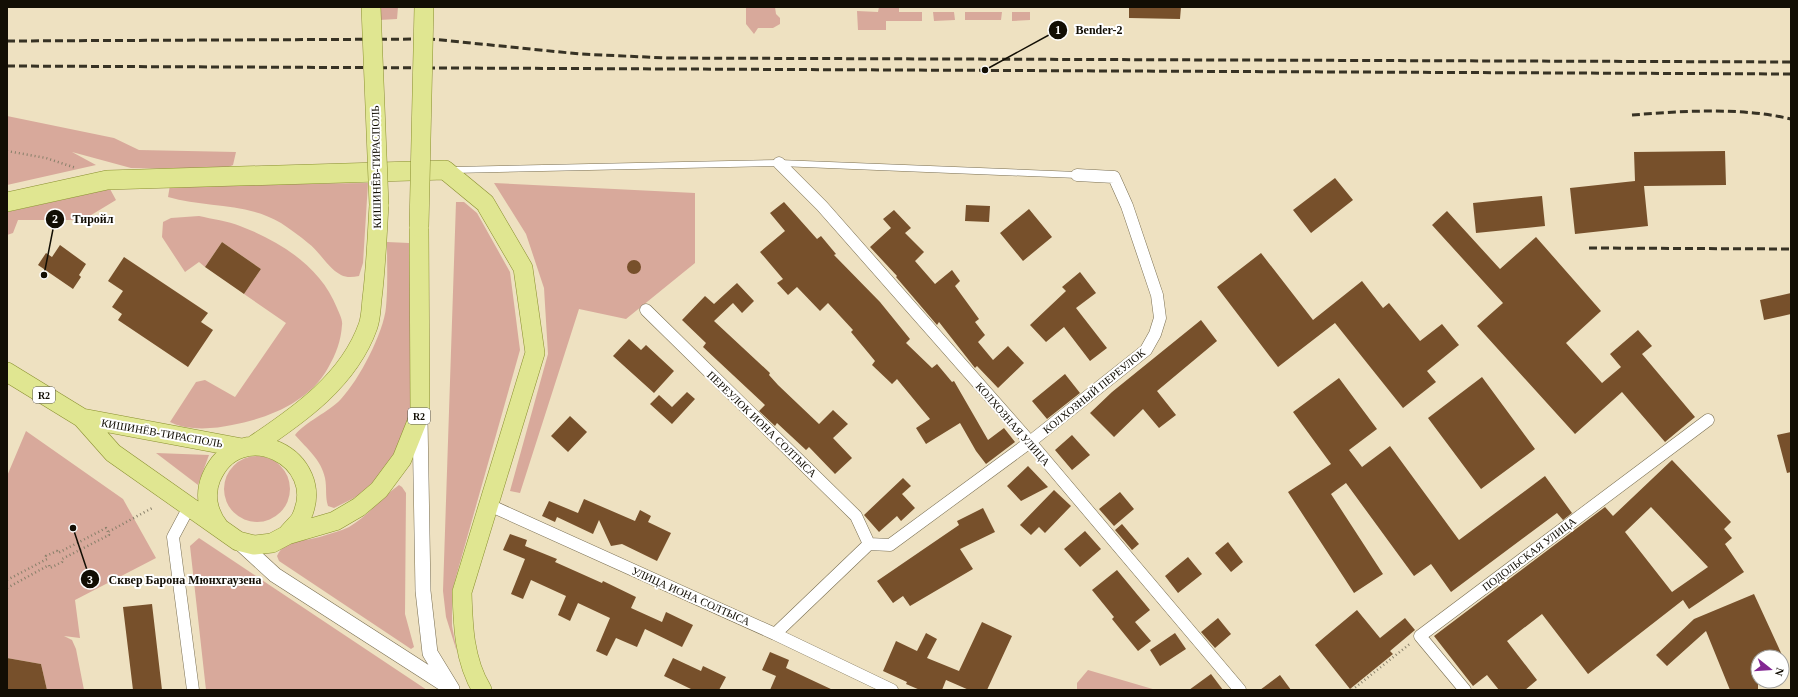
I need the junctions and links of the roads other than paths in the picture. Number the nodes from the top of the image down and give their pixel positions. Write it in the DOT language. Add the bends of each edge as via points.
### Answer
graph roads {
  1 [pos="371,7"];
  2 [pos="424,7"];
  3 [pos="779,164"];
  4 [pos="446,170"];
  5 [pos="1077,175"];
  6 [pos="7,202"];
  7 [pos="646,310"];
  8 [pos="7,372"];
  9 [pos="420,414"];
  10 [pos="82,418"];
  11 [pos="1708,420"];
  12 [pos="1030,442"];
  13 [pos="248,446"];
  14 [pos="489,504"];
  15 [pos="189,507"];
  16 [pos="287,534"];
  17 [pos="230,537"];
  18 [pos="869,544"];
  19 [pos="775,634"];
  20 [pos="453,689"];
  21 [pos="193,690"];
  22 [pos="482,690"];
  23 [pos="892,690"];
  24 [pos="1240,690"];
  25 [pos="1465,690"];
  1 -- 13 [label="main road, КИШИНЁВ-ТИРАСПОЛЬ, bridge" via="379,205 376,270 368,326 351,360 325,390 297,416"];
  2 -- 9 [label="main road, R2, bridge" via="419,227"];
  3 -- 4 [label="lane"];
  3 -- 5 [label="lane"];
  3 -- 12 [label="street, КОЛХОЗНАЯ УЛИЦА" via="822,206"];
  4 -- 6 [label="main road" via="107,180"];
  4 -- 14 [label="main road" via="485,203 523,268 535,353"];
  5 -- 12 [label="street, КОЛХОЗНЫЙ ПЕРЕУЛОК" via="1114,177 1127,206 1157,295 1160,318 1146,350"];
  7 -- 18 [label="street, ПЕРЕУЛОК ИОНА СОЛТЫСА" via="856,516"];
  8 -- 10 [label="main road, R2"];
  9 -- 16 [label="main road, R2" via="402,459 379,490 360,507 335,521"];
  9 -- 20 [label="street" via="423,591 430,653"];
  10 -- 13 [label="main road, КИШИНЁВ-ТИРАСПОЛЬ / R2"];
  10 -- 15 [label="main road, R2" via="113,453"];
  11 -- 25 [label="street, ПОДОЛЬСКАЯ УЛИЦА" via="1420,636"];
  12 -- 18 [label="street, КОЛХОЗНЫЙ ПЕРЕУЛОК" via="890,545"];
  12 -- 24 [label="street, КОЛХОЗНАЯ УЛИЦА"];
  13 -- 16 [label="main road" via="274,449 292,460 303,478 306,498 302,512"];
  13 -- 17 [label="main road" via="227,455 215,468 208,484 207,502 212,518"];
  14 -- 19 [label="street, УЛИЦА ИОНА СОЛТЫСА"];
  14 -- 22 [label="main road" via="462,592 463,631 473,675"];
  15 -- 17 [label="main road, R2"];
  15 -- 21 [label="street" via="173,537"];
  16 -- 17 [label="main road, R2" via="272,543 254,545"];
  17 -- 20 [label="street" via="275,575"];
  18 -- 19 [label="street"];
  19 -- 23 [label="street, УЛИЦА ИОНА СОЛТЫСА"];
}
